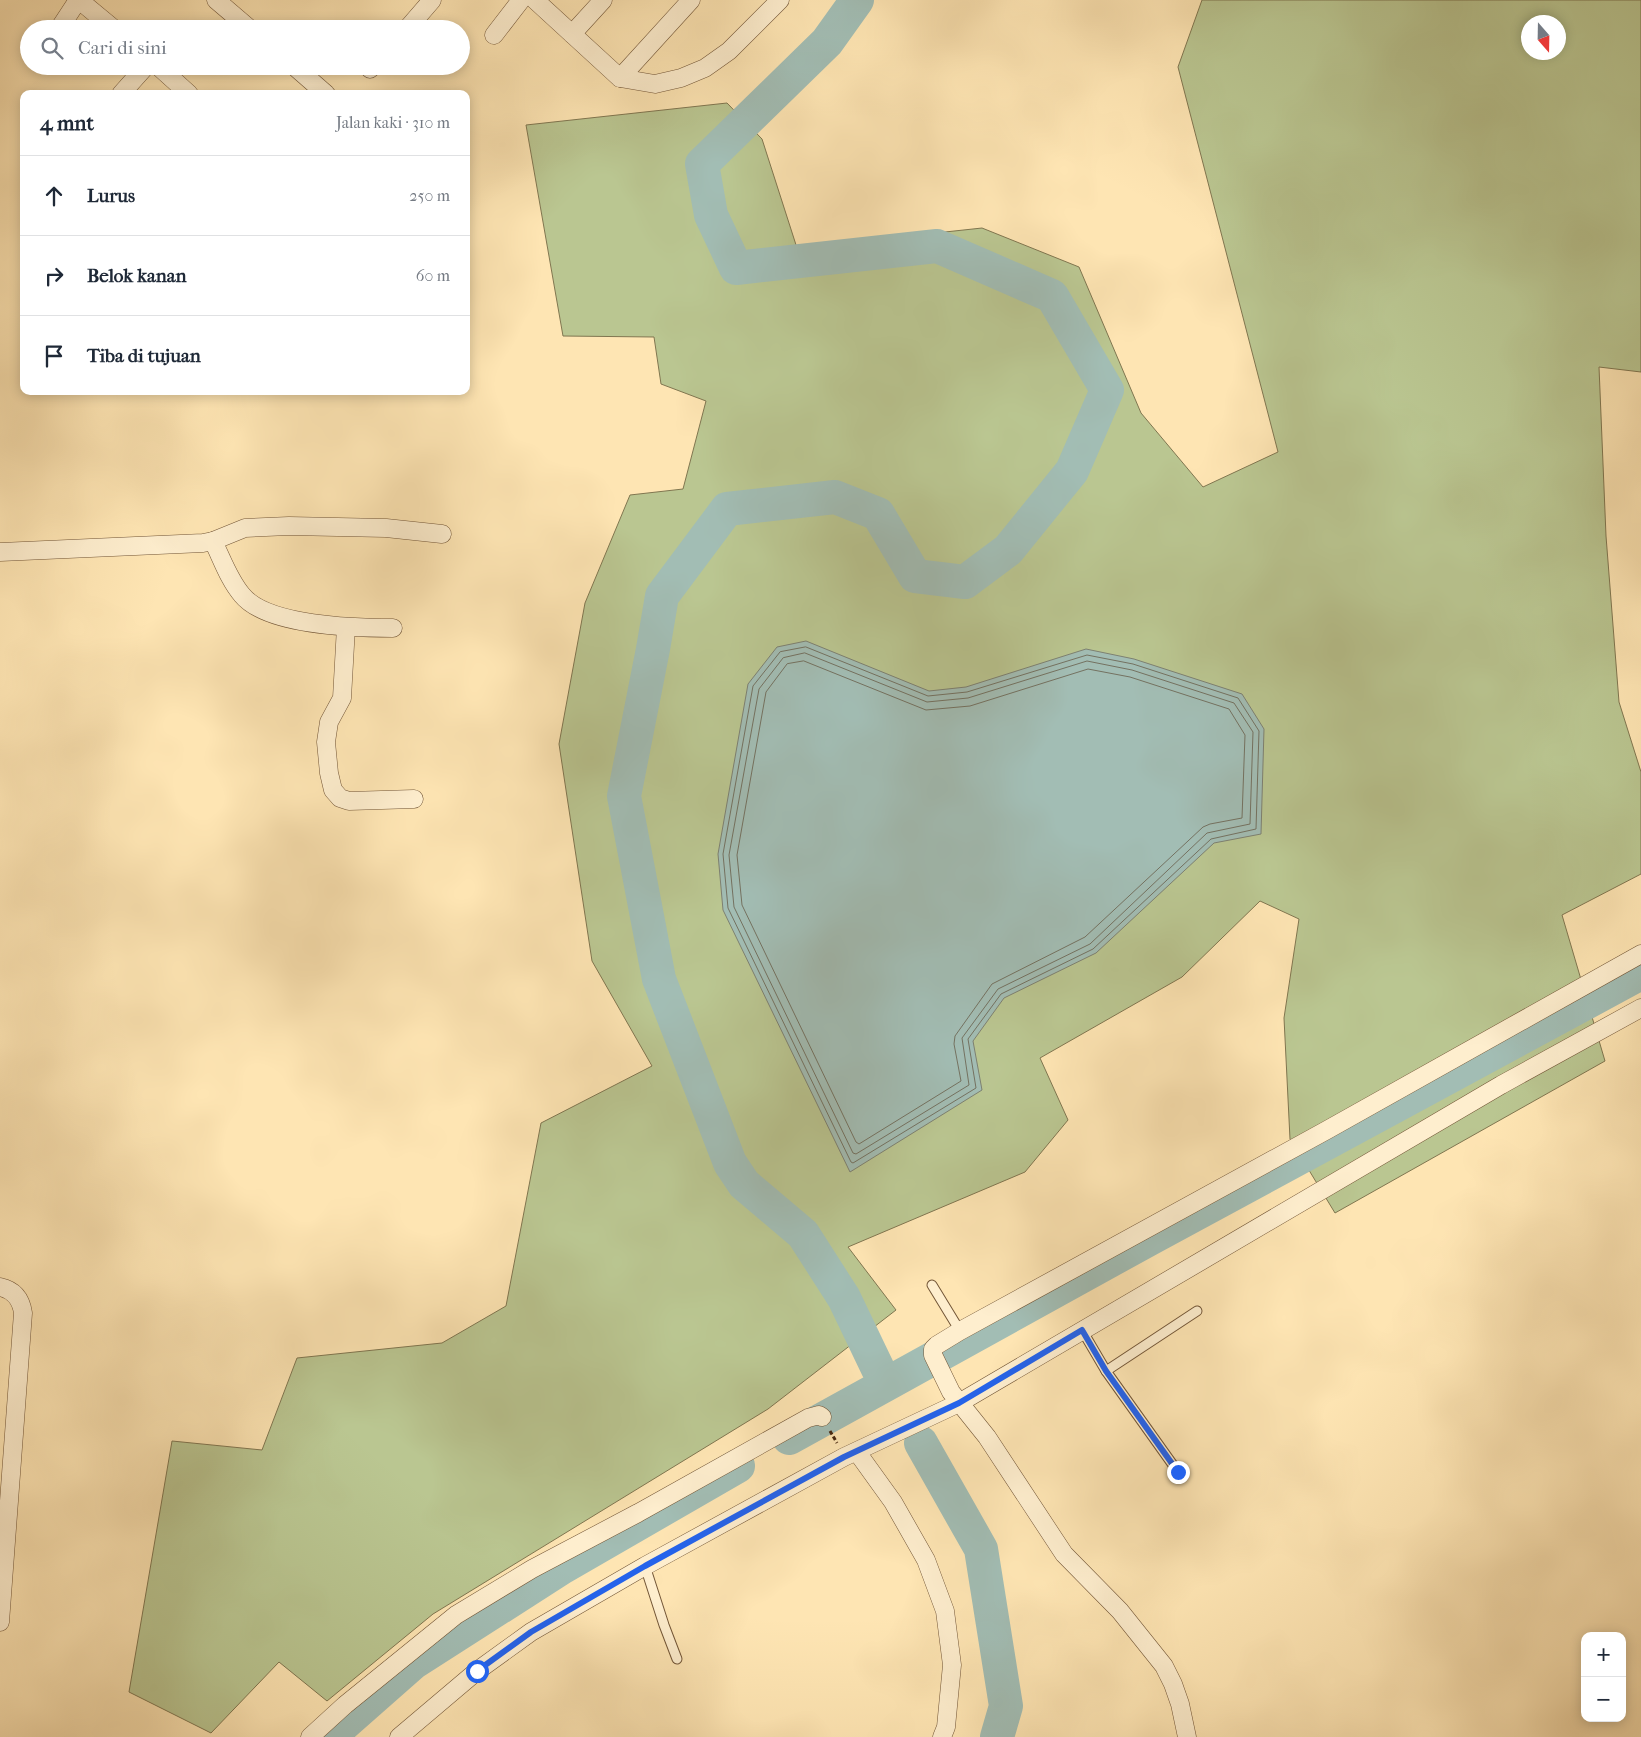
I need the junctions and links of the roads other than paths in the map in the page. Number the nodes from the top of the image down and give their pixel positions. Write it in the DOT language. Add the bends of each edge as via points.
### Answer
graph roads {
  1 [pos="78,0"];
  2 [pos="216,0"];
  3 [pos="432,0"];
  4 [pos="521,0"];
  5 [pos="535,0"];
  6 [pos="603,0"];
  7 [pos="690,0"];
  8 [pos="780,0"];
  9 [pos="65,20"];
  10 [pos="103,20"];
  11 [pos="239,20"];
  12 [pos="414,20"];
  13 [pos="572,34"];
  14 [pos="494,35"];
  15 [pos="138,75"];
  16 [pos="168,75"];
  17 [pos="304,75"];
  18 [pos="620,78"];
  19 [pos="125,90"];
  20 [pos="185,90"];
  21 [pos="321,90"];
  22 [pos="442,534"];
  23 [pos="213,541"];
  24 [pos="0,552"];
  25 [pos="346,627"];
  26 [pos="393,628"];
  27 [pos="414,799"];
  28 [pos="1641,954"];
  29 [pos="1641,1008"];
  30 [pos="932,1286"];
  31 [pos="0,1287"];
  32 [pos="1196,1311"];
  33 [pos="1082,1330"];
  34 [pos="960,1331"];
  35 [pos="1106,1371"];
  36 [pos="951,1402"];
  37 [pos="822,1417"];
  38 [pos="864,1448"];
  39 [pos="1178,1472"];
  40 [pos="645,1566"];
  41 [pos="0,1622"];
  42 [pos="677,1659"];
  43 [pos="310,1737"];
  44 [pos="399,1737"];
  45 [pos="942,1737"];
  46 [pos="1187,1737"];
  1 -- 9 [label="street"];
  1 -- 10 [label="street"];
  2 -- 11 [label="street"];
  3 -- 12 [label="street"];
  4 -- 14 [label="street"];
  5 -- 13 [label="street"];
  6 -- 13 [label="street"];
  7 -- 18 [label="street"];
  8 -- 18 [label="street" via="729,50 705,68 655,84"];
  13 -- 18 [label="street"];
  15 -- 19 [label="street"];
  16 -- 20 [label="street"];
  17 -- 21 [label="street"];
  22 -- 23 [label="street" via="386,528 289,526 245,528"];
  23 -- 24 [label="street"];
  23 -- 25 [label="street" via="230,579 251,604 278,616"];
  25 -- 26 [label="street"];
  25 -- 27 [label="street" via="342,698 326,731 329,773 334,790 340,798 349,801"];
  28 -- 34 [label="street"];
  29 -- 33 [label="street" via="1501,1085"];
  30 -- 34 [label="lane"];
  31 -- 41 [label="street" via="15,1294 23,1313"];
  32 -- 35 [label="lane"];
  33 -- 35 [label="lane"];
  33 -- 36 [label="street"];
  34 -- 36 [label="street" via="933,1349"];
  35 -- 39 [label="lane"];
  36 -- 38 [label="street"];
  36 -- 46 [label="street" via="987,1437 1064,1554 1120,1611 1164,1666 1180,1704"];
  37 -- 43 [label="street" via="808,1418 532,1569 456,1615"];
  38 -- 40 [label="street"];
  38 -- 45 [label="street" via="926,1560 945,1611 952,1665 946,1727"];
  40 -- 42 [label="lane"];
  40 -- 44 [label="street" via="531,1632 477,1671"];
}
